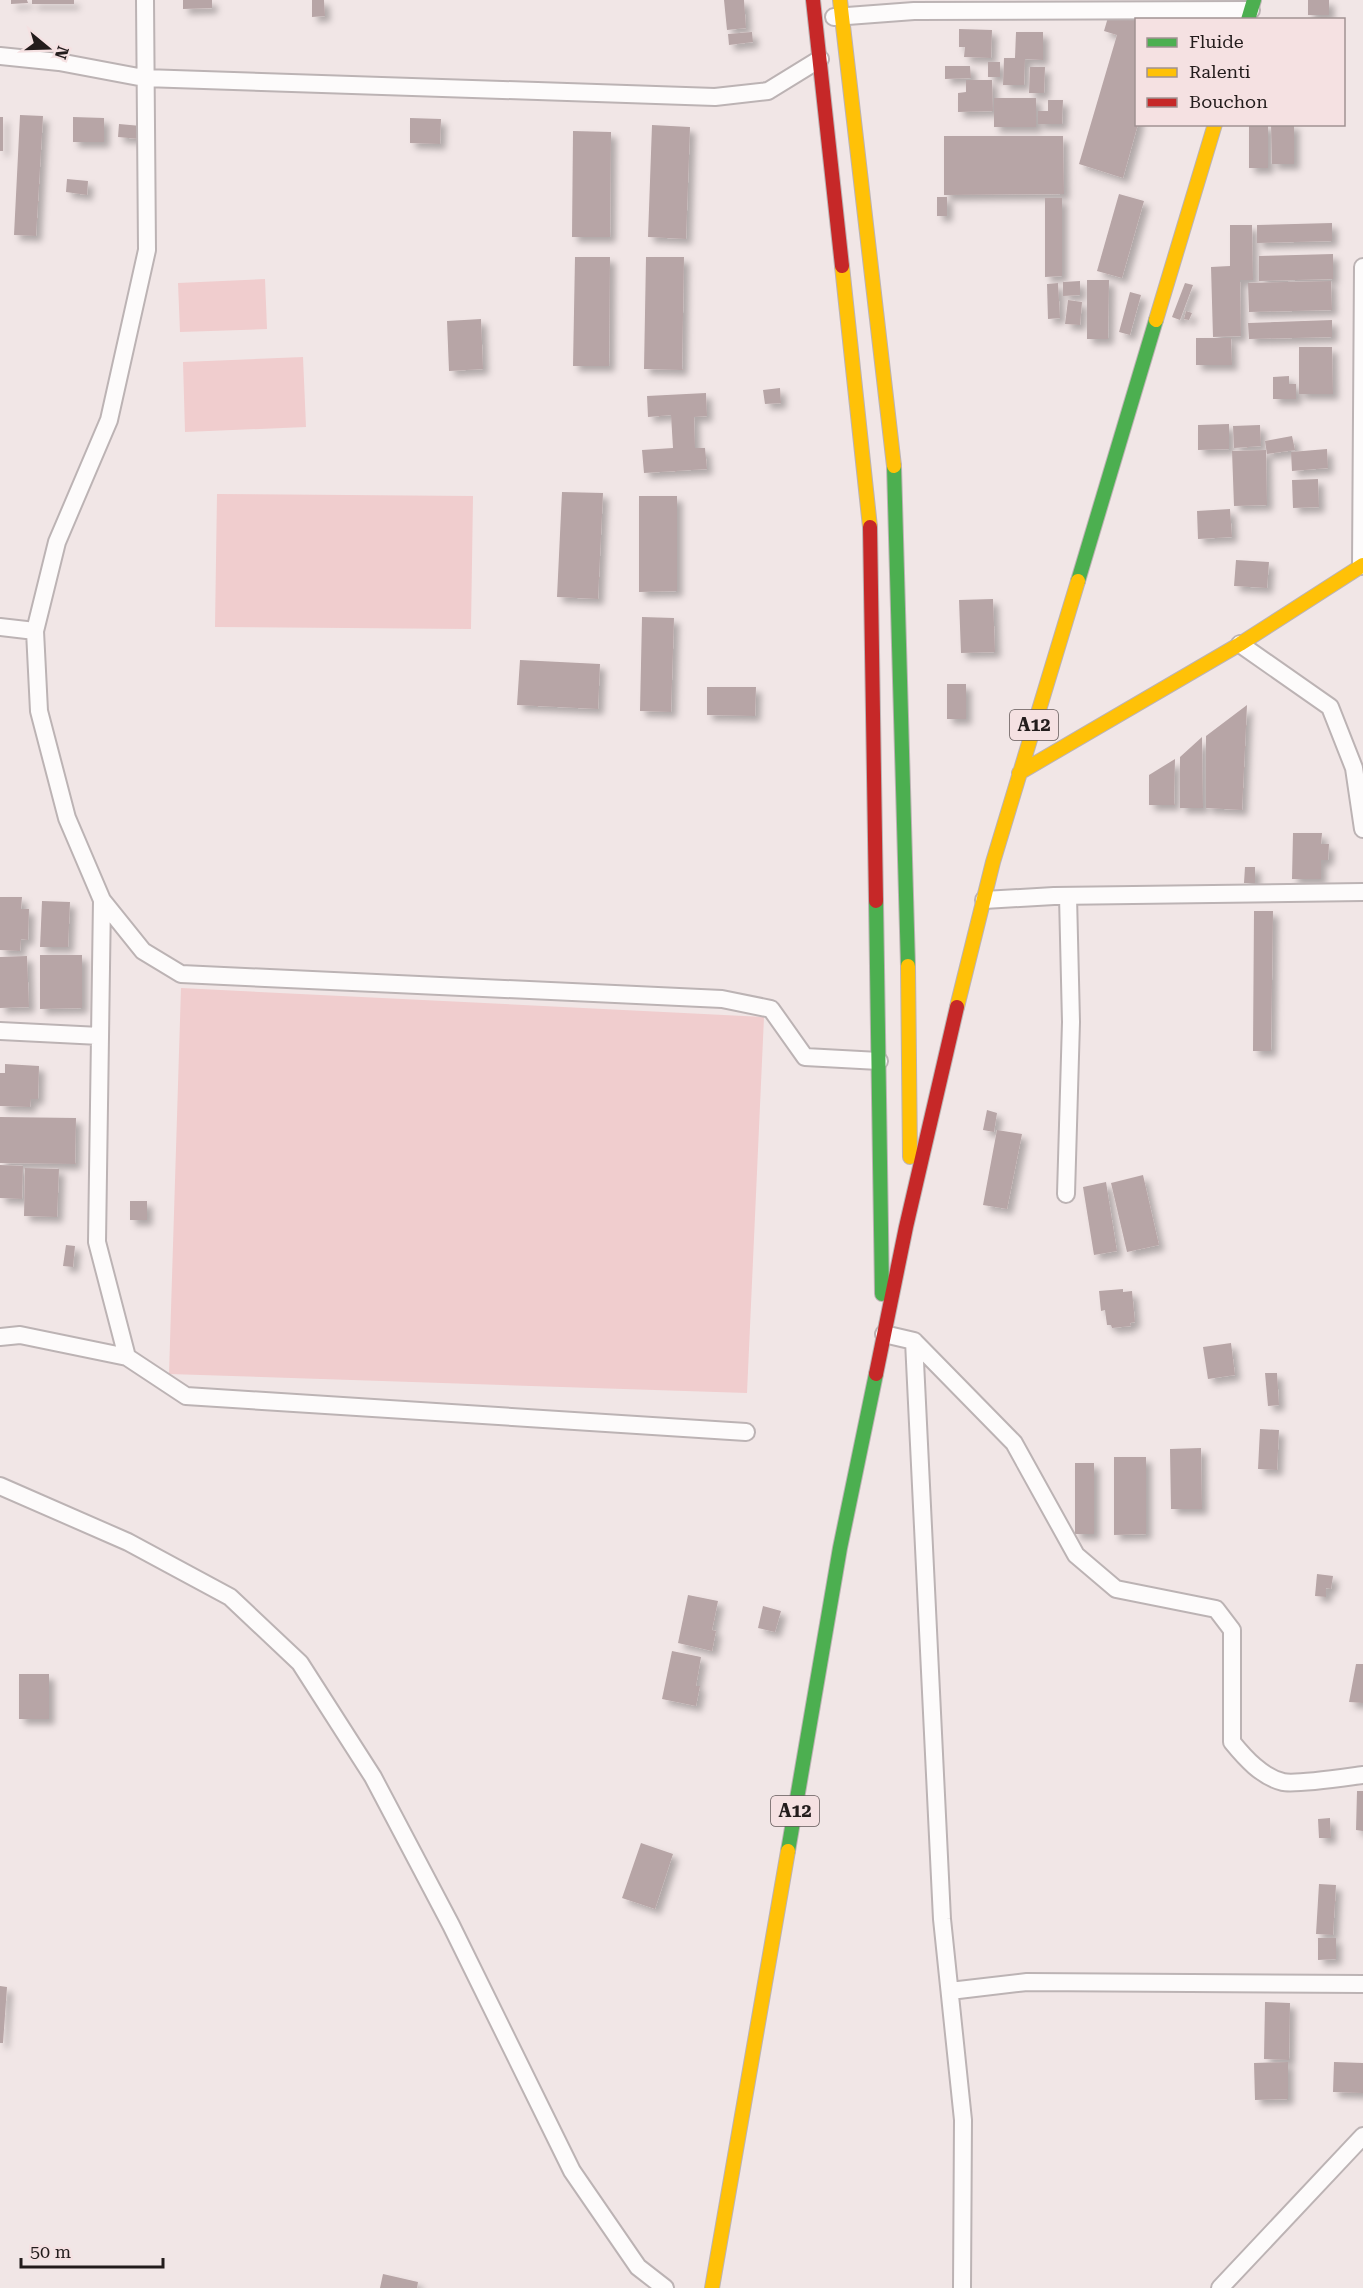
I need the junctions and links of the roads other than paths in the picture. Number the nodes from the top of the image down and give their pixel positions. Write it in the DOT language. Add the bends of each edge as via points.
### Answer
graph roads {
  1 [pos="145,0"];
  2 [pos="813,0"];
  3 [pos="914,6"];
  4 [pos="841,8"];
  5 [pos="1251,10"];
  6 [pos="815,17"];
  7 [pos="0,56"];
  8 [pos="820,59"];
  9 [pos="144,78"];
  10 [pos="1214,126"];
  11 [pos="1363,267"];
  12 [pos="1362,565"];
  13 [pos="0,627"];
  14 [pos="35,631"];
  15 [pos="1240,644"];
  16 [pos="1359,768"];
  17 [pos="1019,773"];
  18 [pos="1363,829"];
  19 [pos="1363,892"];
  20 [pos="1068,896"];
  21 [pos="102,900"];
  22 [pos="984,900"];
  23 [pos="0,1031"];
  24 [pos="100,1036"];
  25 [pos="945,1058"];
  26 [pos="879,1061"];
  27 [pos="919,1062"];
  28 [pos="1066,1194"];
  29 [pos="906,1227"];
  30 [pos="884,1334"];
  31 [pos="0,1337"];
  32 [pos="914,1341"];
  33 [pos="127,1357"];
  34 [pos="746,1432"];
  35 [pos="0,1486"];
  36 [pos="1363,1775"];
  37 [pos="1363,1984"];
  38 [pos="950,1990"];
  39 [pos="1363,2136"];
  40 [pos="665,2288"];
  41 [pos="712,2288"];
  42 [pos="962,2288"];
  43 [pos="1220,2288"];
  1 -- 9 [label="street"];
  2 -- 6 [label="main road"];
  3 -- 4 [label="street"];
  3 -- 5 [label="street"];
  4 -- 6 [label="street"];
  4 -- 27 [label="main road" via="894,462"];
  6 -- 8 [label="main road"];
  7 -- 9 [label="street"];
  8 -- 9 [label="street" via="768,91 715,98"];
  8 -- 26 [label="main road" via="870,523"];
  9 -- 14 [label="street" via="147,250 109,420 57,542"];
  10 -- 17 [label="main road, A12"];
  11 -- 12 [label="street"];
  12 -- 15 [label="main road"];
  13 -- 14 [label="street"];
  14 -- 21 [label="street" via="39,711 67,818"];
  15 -- 16 [label="street" via="1330,707"];
  15 -- 17 [label="main road"];
  16 -- 18 [label="street"];
  17 -- 22 [label="main road, A12"];
  19 -- 20 [label="street"];
  20 -- 22 [label="street"];
  20 -- 28 [label="street" via="1071,1022"];
  21 -- 24 [label="street"];
  21 -- 26 [label="street" via="143,951 181,974 722,999 771,1009 805,1058"];
  22 -- 25 [label="main road, A12"];
  23 -- 24 [label="street"];
  24 -- 33 [label="street" via="97,1242"];
  25 -- 27 [label="main road" via="936,1064"];
  25 -- 29 [label="main road, A12"];
  26 -- 27 [label="main road"];
  26 -- 30 [label="main road" via="879,1230"];
  27 -- 29 [label="main road"];
  29 -- 30 [label="main road, A12"];
  30 -- 32 [label="street"];
  30 -- 41 [label="main road, A12" via="840,1548"];
  31 -- 33 [label="street" via="20,1335"];
  32 -- 36 [label="street" via="1014,1443 1076,1554 1116,1589 1215,1609 1227,1623 1232,1630 1232,1742 1245,1758 1284,1783"];
  32 -- 38 [label="street" via="942,1919"];
  33 -- 34 [label="street" via="186,1396"];
  35 -- 40 [label="street" via="128,1542 230,1597 300,1663 378,1787 572,2171 638,2266"];
  37 -- 38 [label="street" via="1027,1982"];
  38 -- 42 [label="street" via="963,2120"];
  39 -- 43 [label="street"];
}
